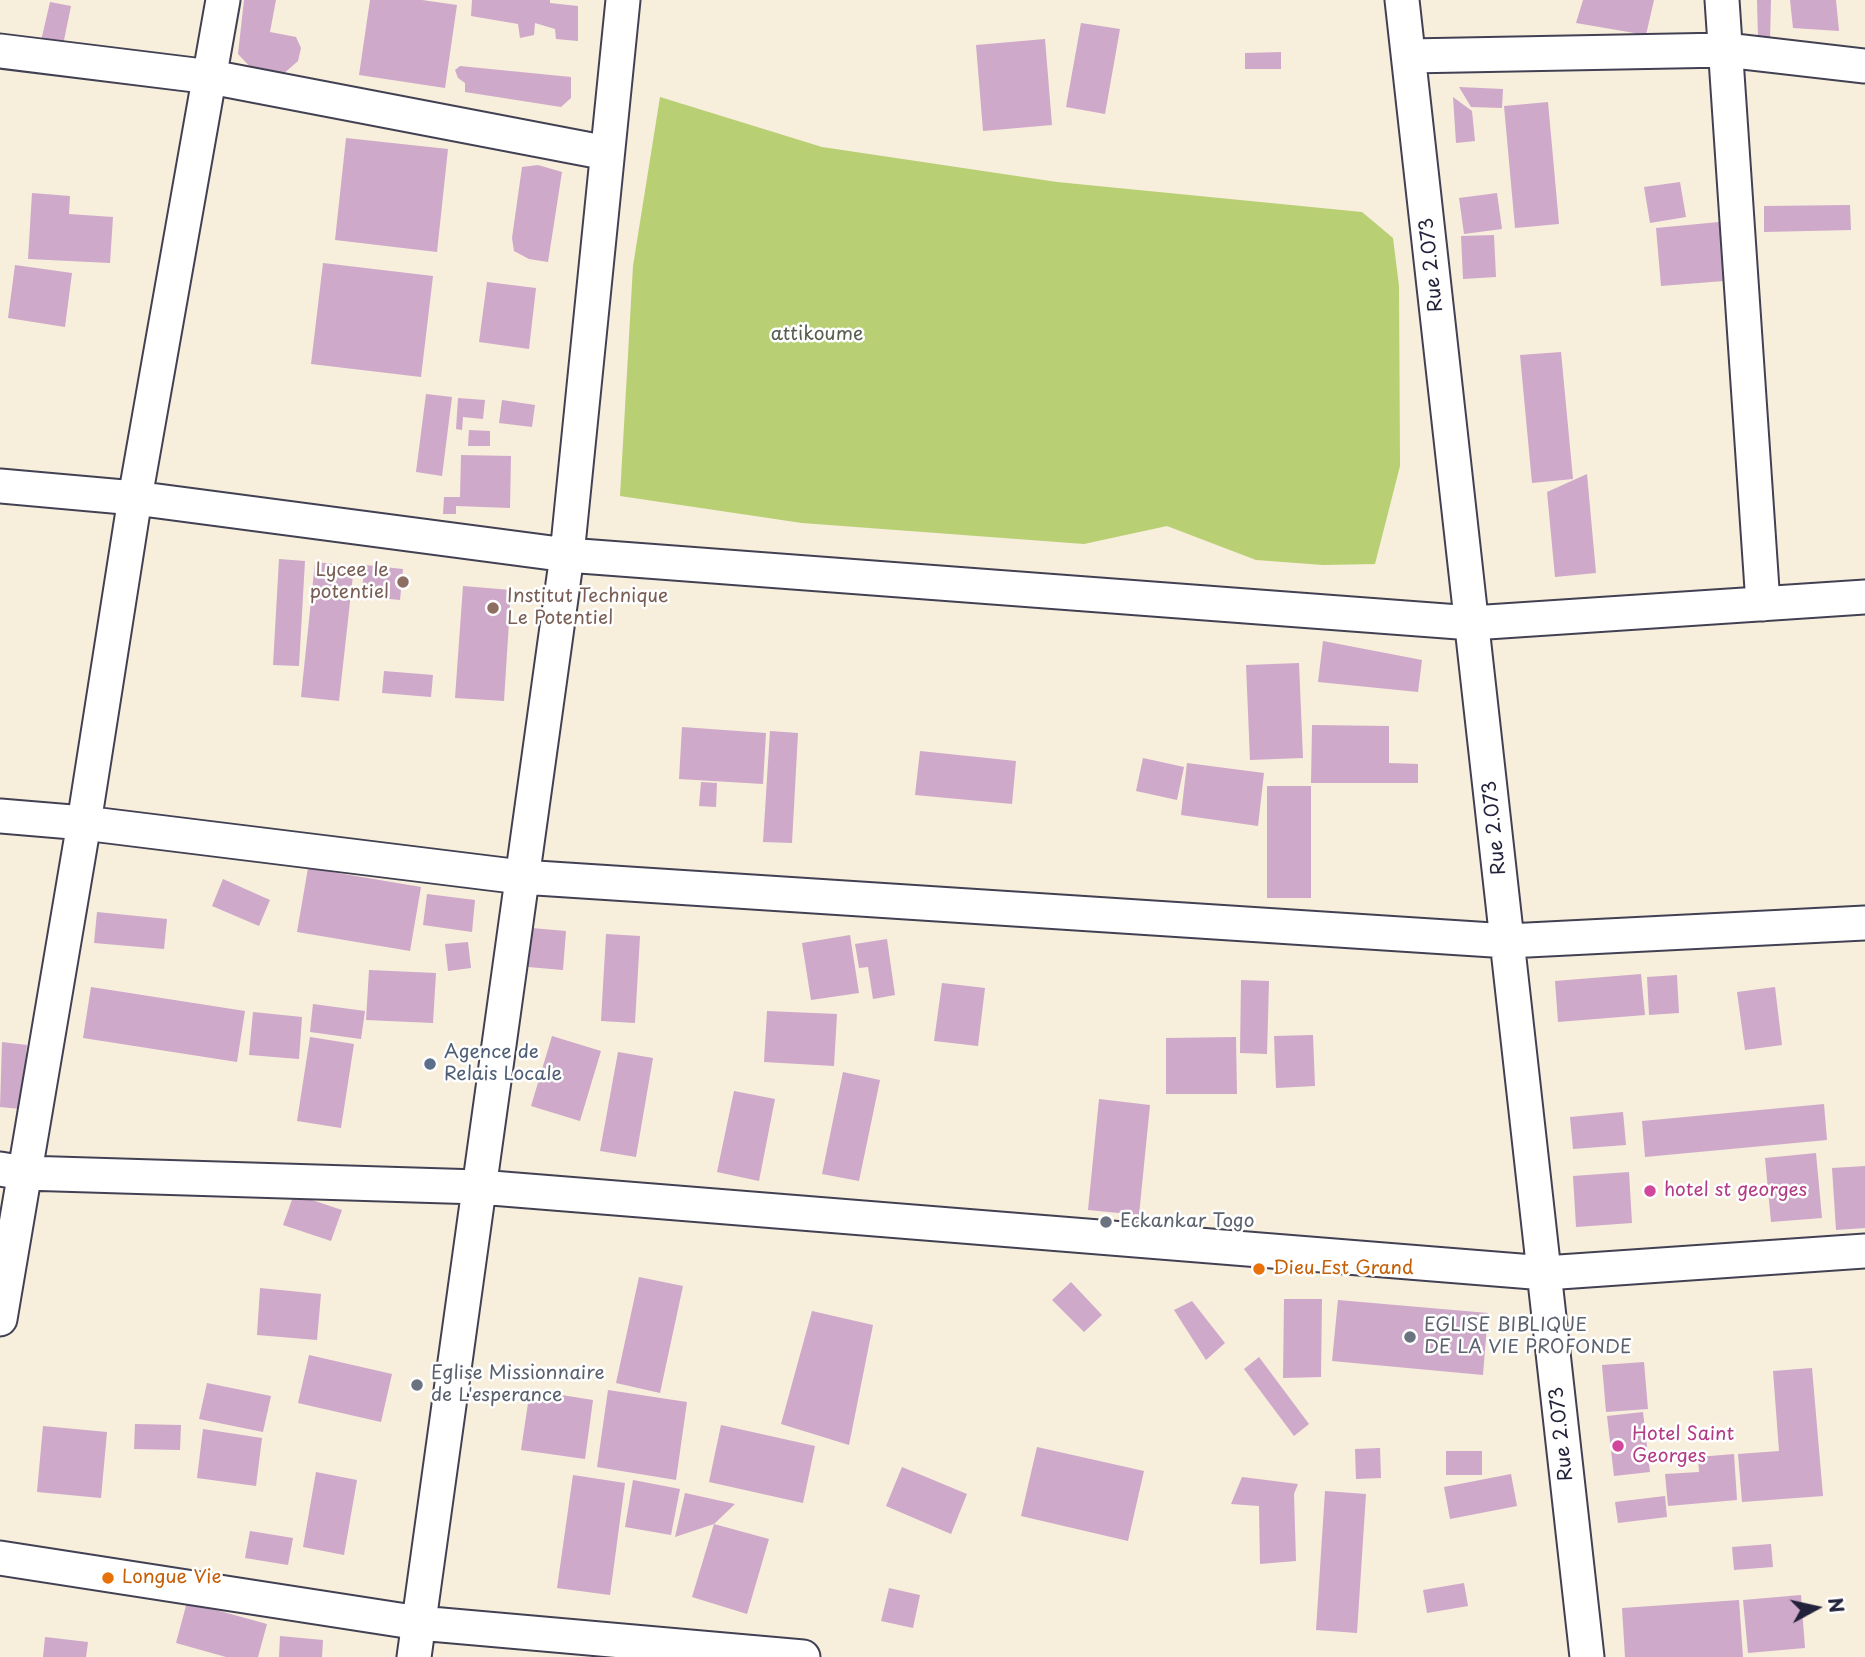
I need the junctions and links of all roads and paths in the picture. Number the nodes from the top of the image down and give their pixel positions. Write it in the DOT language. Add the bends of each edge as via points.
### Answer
graph roads {
  1 [pos="223,0"];
  2 [pos="623,0"];
  3 [pos="1402,0"];
  4 [pos="1722,0"];
  5 [pos="1726,50"];
  6 [pos="0,51"];
  7 [pos="1409,56"];
  8 [pos="1865,66"];
  9 [pos="211,77"];
  10 [pos="607,153"];
  11 [pos="0,486"];
  12 [pos="135,498"];
  13 [pos="567,555"];
  14 [pos="1865,597"];
  15 [pos="1763,604"];
  16 [pos="1472,623"];
  17 [pos="0,816"];
  18 [pos="84,823"];
  19 [pos="521,877"];
  20 [pos="1865,923"];
  21 [pos="1507,941"];
  22 [pos="12,1171"];
  23 [pos="479,1186"];
  24 [pos="1865,1251"];
  25 [pos="1545,1273"];
  26 [pos="0,1319"];
  27 [pos="0,1558"];
  28 [pos="419,1623"];
  29 [pos="414,1657"];
  30 [pos="803,1657"];
  31 [pos="1587,1657"];
  1 -- 9 [label="street"];
  2 -- 10 [label="street"];
  3 -- 7 [label="street, Rue 2.073"];
  4 -- 5 [label="street"];
  5 -- 7 [label="street"];
  5 -- 8 [label="street"];
  5 -- 15 [label="street"];
  6 -- 9 [label="street"];
  7 -- 16 [label="street, Rue 2.073"];
  9 -- 10 [label="street"];
  9 -- 12 [label="street"];
  10 -- 13 [label="street"];
  11 -- 12 [label="street"];
  12 -- 13 [label="street"];
  12 -- 18 [label="street"];
  13 -- 16 [label="street"];
  13 -- 19 [label="street"];
  14 -- 15 [label="street"];
  15 -- 16 [label="street"];
  16 -- 21 [label="street, Rue 2.073"];
  17 -- 18 [label="street"];
  18 -- 19 [label="street"];
  18 -- 22 [label="street"];
  19 -- 21 [label="street"];
  19 -- 23 [label="street"];
  20 -- 21 [label="street"];
  21 -- 25 [label="street, Rue 2.073"];
  22 -- 23 [label="street"];
  22 -- 26 [label="street"];
  23 -- 25 [label="street"];
  23 -- 28 [label="street"];
  24 -- 25 [label="street"];
  25 -- 31 [label="street, Rue 2.073"];
  27 -- 28 [label="street"];
  28 -- 29 [label="street"];
  28 -- 30 [label="street"];
}
